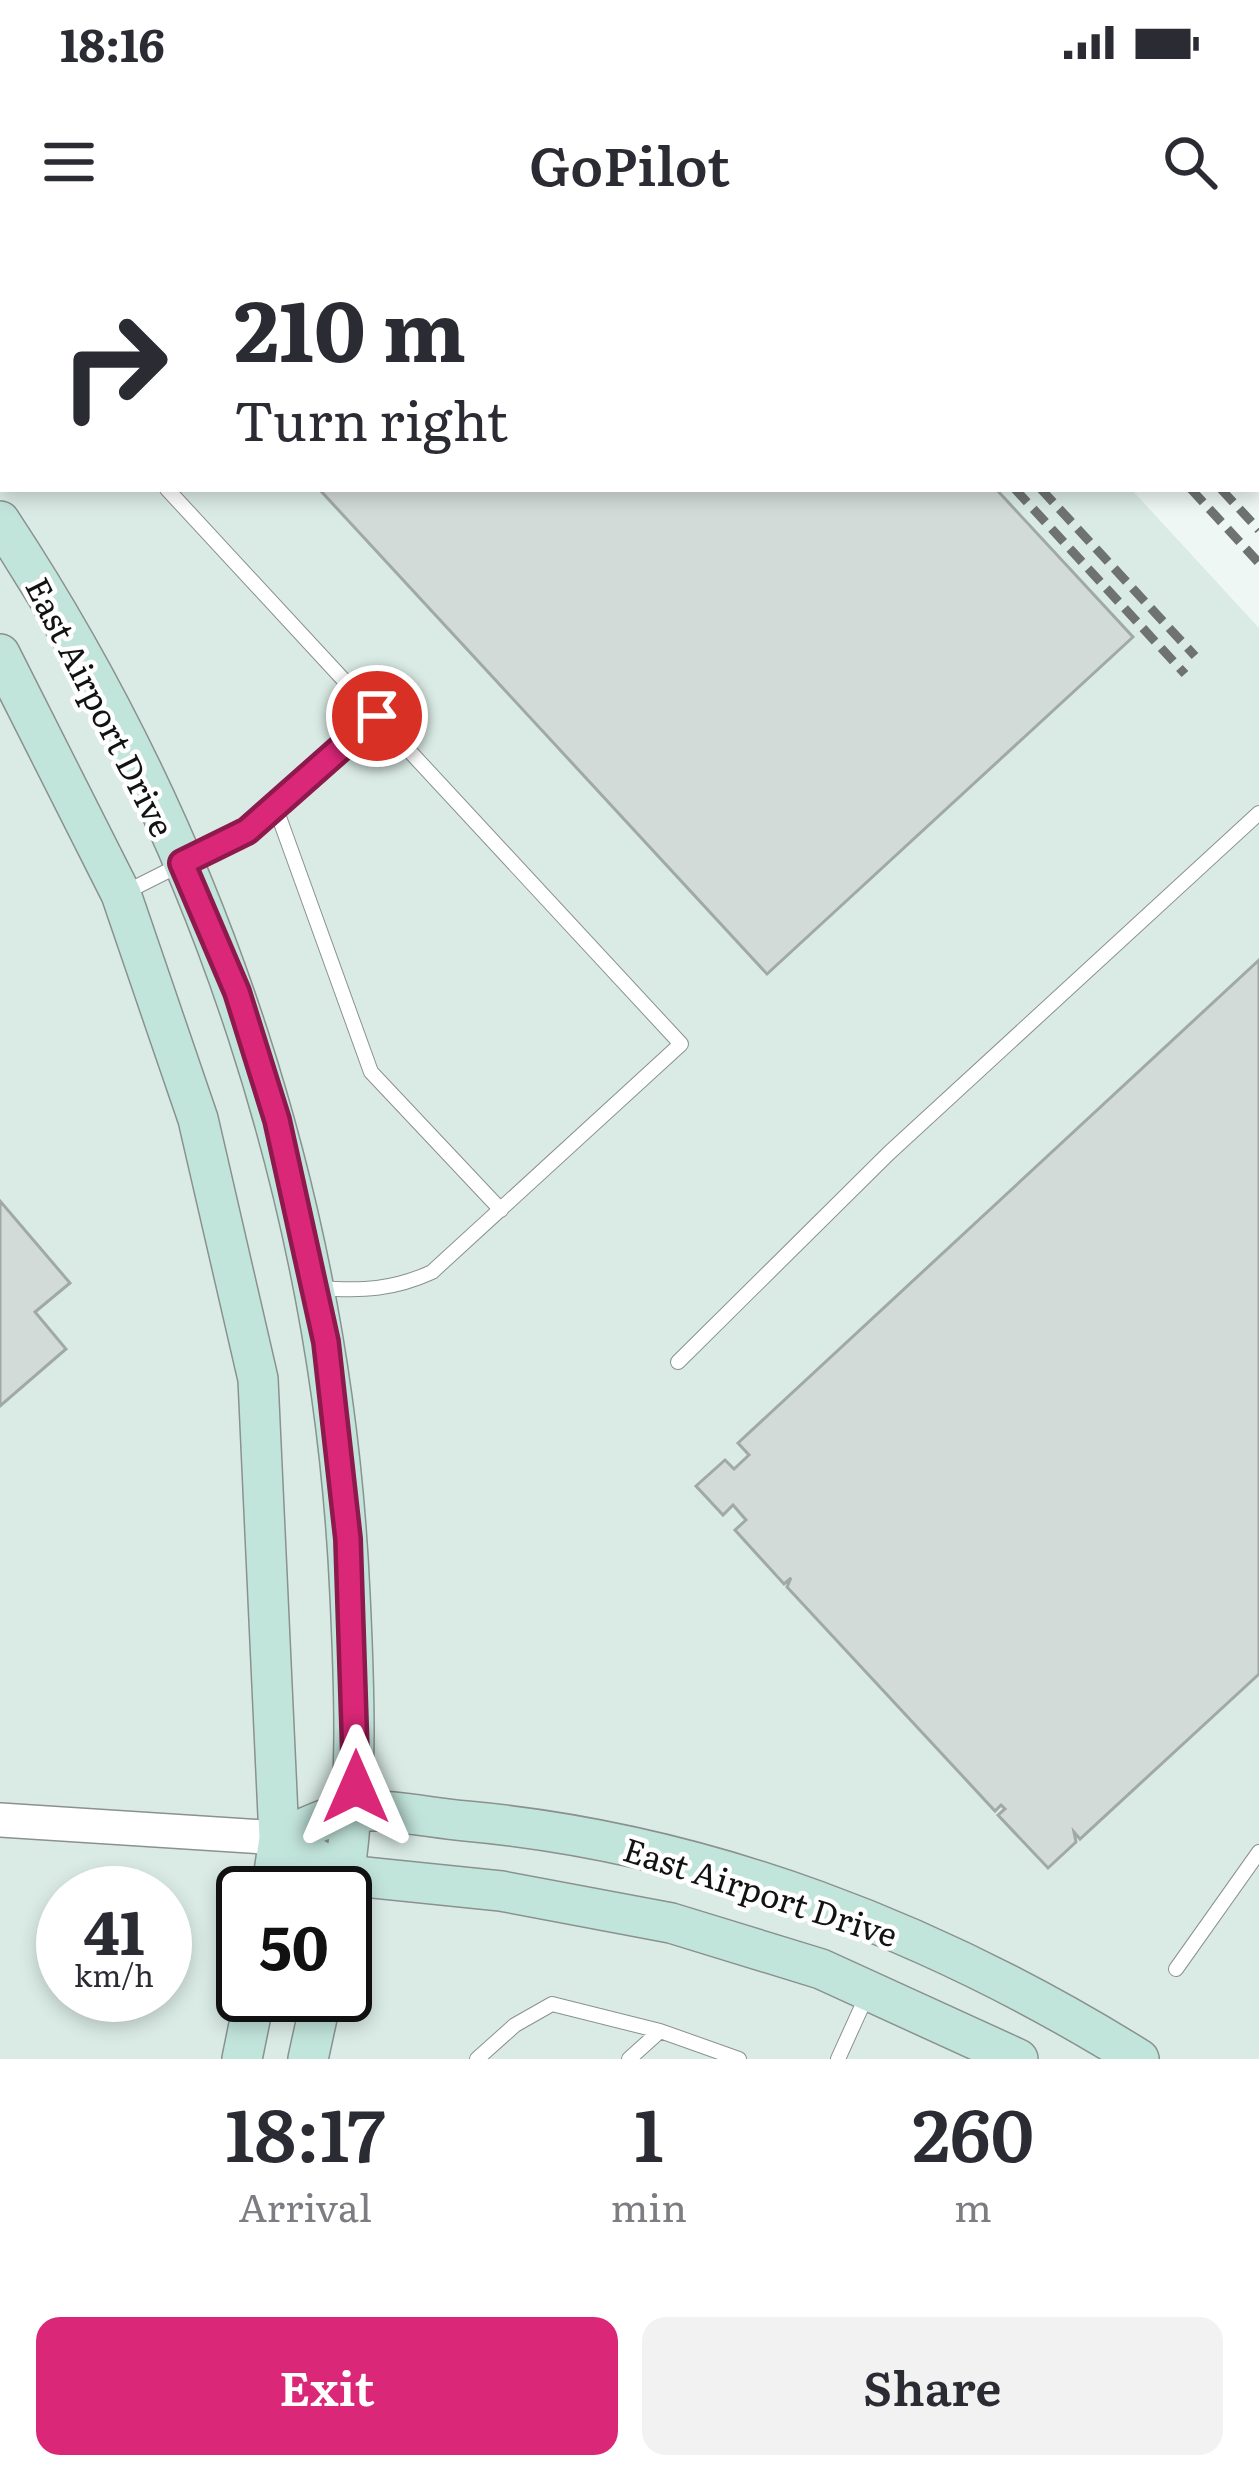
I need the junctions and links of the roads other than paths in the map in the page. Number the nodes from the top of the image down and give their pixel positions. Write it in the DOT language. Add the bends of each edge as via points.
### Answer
graph roads {
  1 [pos="170,492"];
  2 [pos="0,521"];
  3 [pos="0,654"];
  4 [pos="377,716"];
  5 [pos="275,806"];
  6 [pos="1259,813"];
  7 [pos="182,863"];
  8 [pos="122,894"];
  9 [pos="502,1210"];
  10 [pos="314,1287"];
  11 [pos="678,1362"];
  12 [pos="354,1811"];
  13 [pos="0,1820"];
  14 [pos="279,1838"];
  15 [pos="1259,1852"];
  16 [pos="275,1866"];
  17 [pos="319,1866"];
  18 [pos="346,1866"];
  19 [pos="372,1885"];
  20 [pos="1176,1969"];
  21 [pos="869,1990"];
  22 [pos="250,2022"];
  23 [pos="316,2022"];
  24 [pos="660,2032"];
  25 [pos="242,2059"];
  26 [pos="308,2059"];
  27 [pos="477,2059"];
  28 [pos="629,2059"];
  29 [pos="739,2059"];
  30 [pos="838,2059"];
  31 [pos="1018,2059"];
  32 [pos="1139,2059"];
  1 -- 4 [label="lane"];
  2 -- 7 [label="main road, East Airport Drive" via="62,616"];
  3 -- 8 [label="main road, East Airport Drive"];
  4 -- 5 [label="lane"];
  4 -- 9 [label="lane" via="681,1044"];
  5 -- 7 [label="lane" via="247,831"];
  5 -- 9 [label="lane" via="371,1072"];
  6 -- 11 [label="lane" via="889,1154"];
  7 -- 8 [label="lane"];
  7 -- 10 [label="main road, East Airport Drive" via="244,1013"];
  8 -- 14 [label="main road, East Airport Drive" via="198,1119 258,1379"];
  9 -- 10 [label="lane" via="432,1271 402,1286"];
  10 -- 12 [label="main road, East Airport Drive" via="348,1539"];
  12 -- 14 [label="main road, East Airport Drive"];
  12 -- 18 [label="main road"];
  12 -- 32 [label="main road, East Airport Drive" via="551,1829 668,1855 861,1915 1027,1990"];
  13 -- 14 [label="street"];
  14 -- 16 [label="main road"];
  14 -- 17 [label="main road, East Airport Drive"];
  15 -- 20 [label="lane"];
  19 -- 21 [label="main road, East Airport Drive" via="501,1891 671,1923"];
  21 -- 30 [label="lane"];
  21 -- 31 [label="main road, East Airport Drive"];
  22 -- 25 [label="main road"];
  23 -- 26 [label="main road"];
  24 -- 27 [label="lane" via="552,2004"];
  24 -- 28 [label="lane"];
  24 -- 29 [label="lane"];
}
